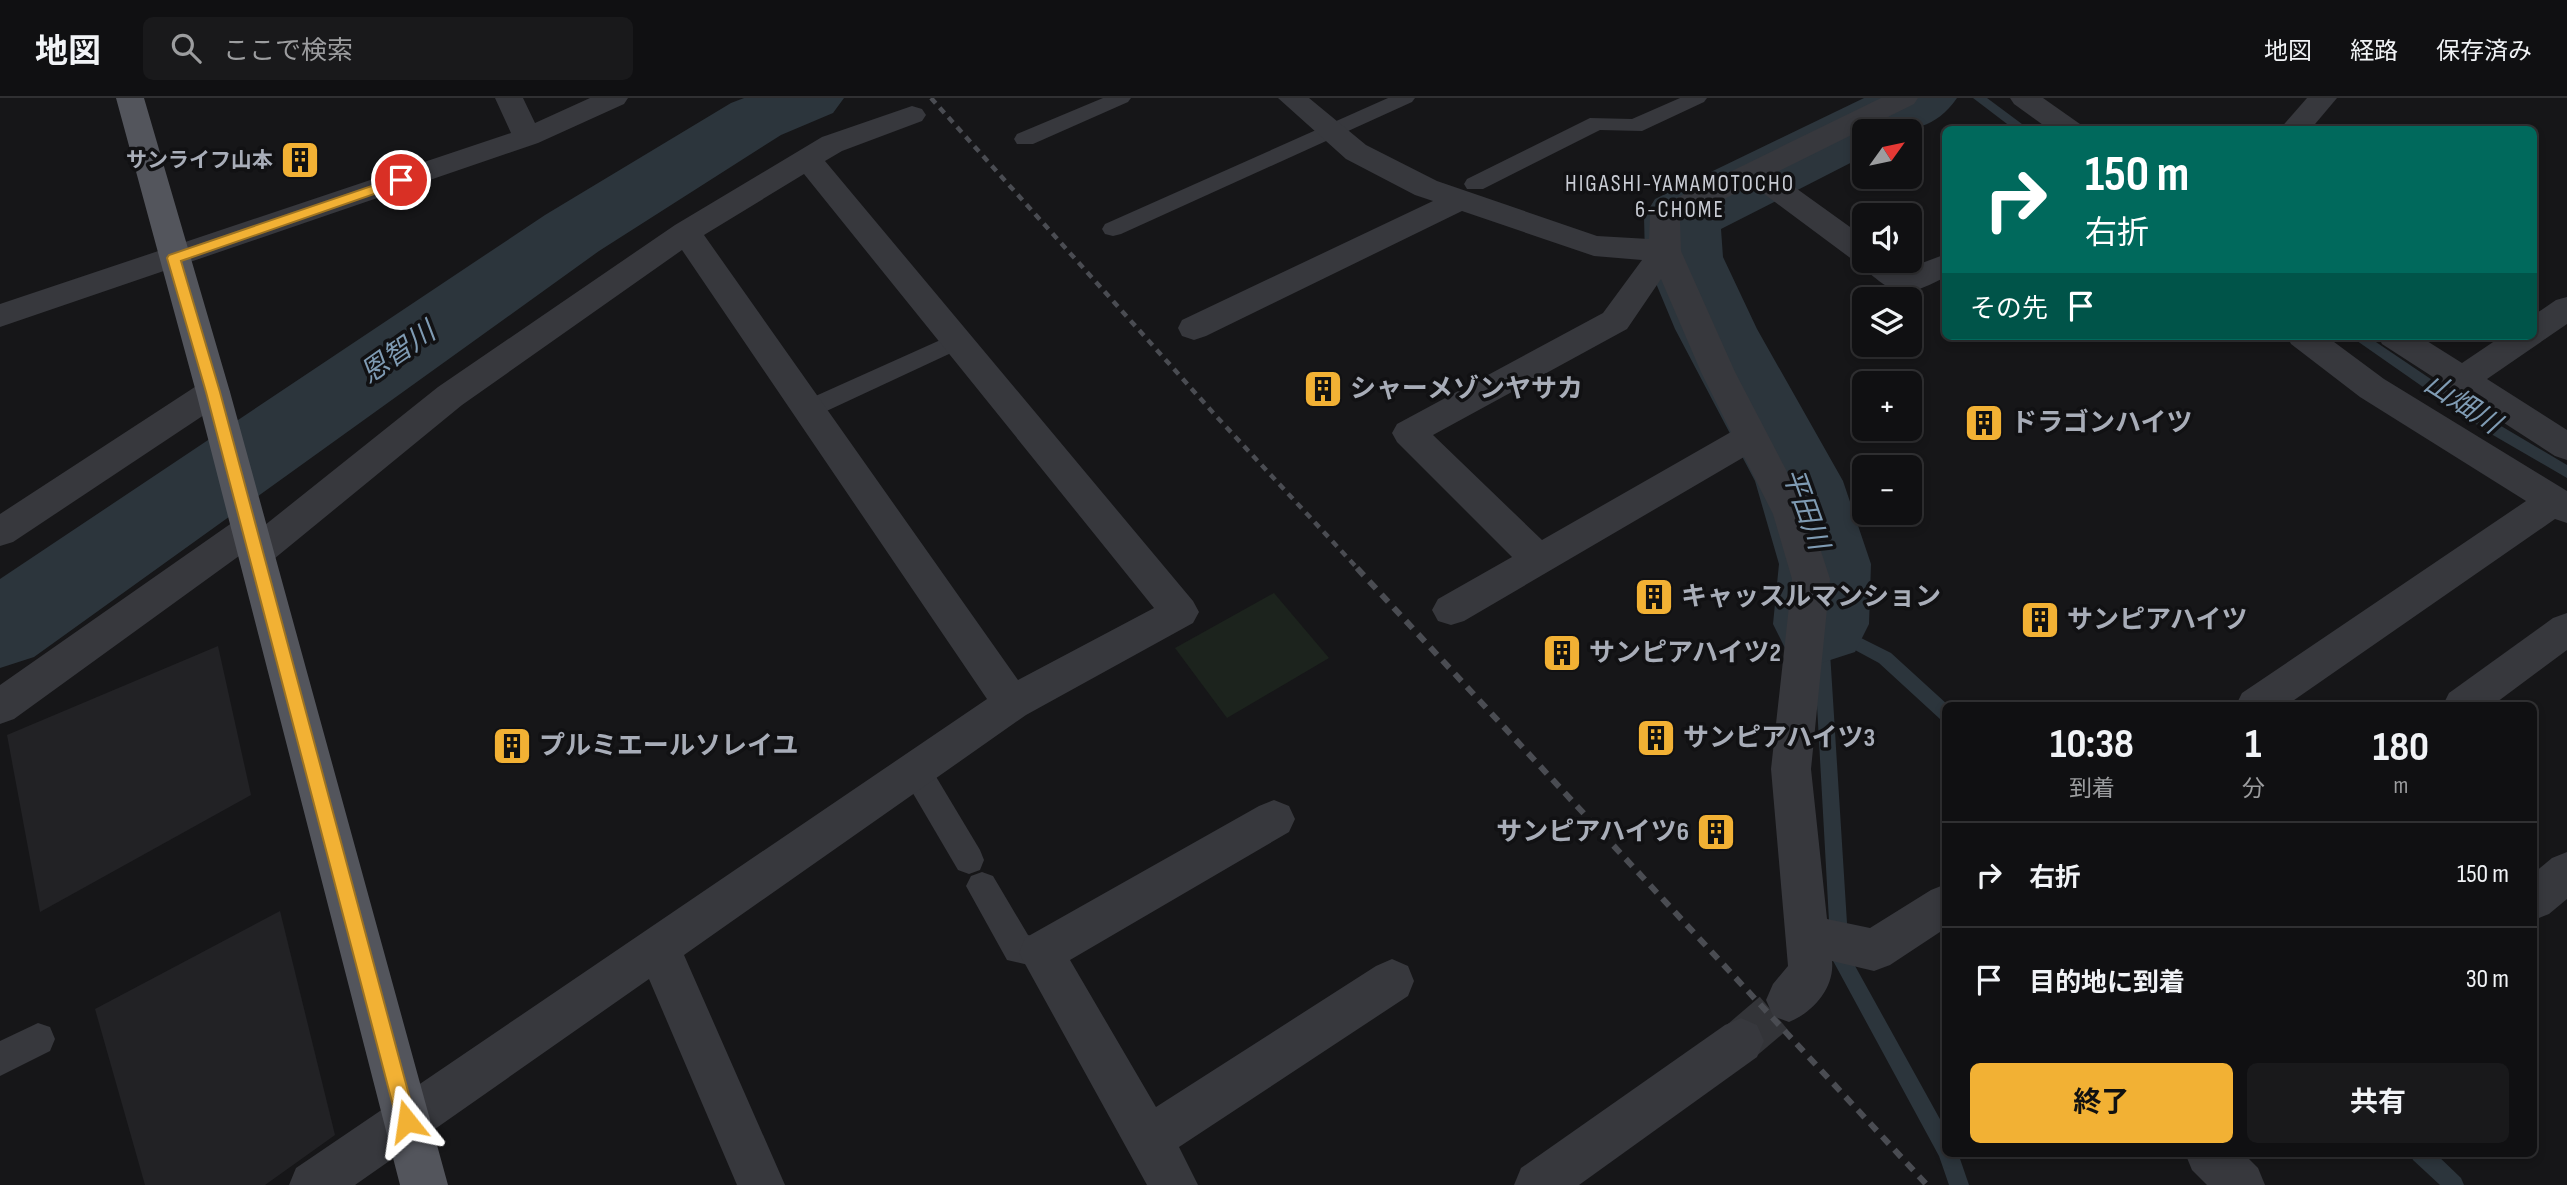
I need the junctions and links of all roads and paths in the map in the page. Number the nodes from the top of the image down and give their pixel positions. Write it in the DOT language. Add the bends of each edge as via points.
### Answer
graph roads {
  1 [pos="130,98"];
  2 [pos="509,98"];
  3 [pos="614,98"];
  4 [pos="1121,98"];
  5 [pos="1292,98"];
  6 [pos="1405,98"];
  7 [pos="1697,98"];
  8 [pos="1904,98"];
  9 [pos="2024,98"];
  10 [pos="2323,98"];
  11 [pos="912,115"];
  12 [pos="2064,126"];
  13 [pos="2297,126"];
  14 [pos="1332,131"];
  15 [pos="528,137"];
  16 [pos="1025,139"];
  17 [pos="808,160"];
  18 [pos="1755,173"];
  19 [pos="1468,191"];
  20 [pos="1114,229"];
  21 [pos="686,232"];
  22 [pos="1852,244"];
  23 [pos="1665,251"];
  24 [pos="174,258"];
  25 [pos="1942,267"];
  26 [pos="1890,273"];
  27 [pos="0,316"];
  28 [pos="1194,328"];
  29 [pos="2308,340"];
  30 [pos="2400,340"];
  31 [pos="2520,340"];
  32 [pos="956,341"];
  33 [pos="2462,380"];
  34 [pos="213,392"];
  35 [pos="809,409"];
  36 [pos="1752,436"];
  37 [pos="2567,447"];
  38 [pos="2561,505"];
  39 [pos="0,532"];
  40 [pos="252,542"];
  41 [pos="1538,559"];
  42 [pos="1451,610"];
  43 [pos="2567,629"];
  44 [pos="2261,702"];
  45 [pos="2467,702"];
  46 [pos="1012,703"];
  47 [pos="0,707"];
  48 [pos="915,769"];
  49 [pos="1274,819"];
  50 [pos="2567,872"];
  51 [pos="2537,897"];
  52 [pos="1942,907"];
  53 [pos="1808,935"];
  54 [pos="658,947"];
  55 [pos="1041,953"];
  56 [pos="1392,981"];
  57 [pos="1789,1000"];
  58 [pos="37,1040"];
  59 [pos="1741,1041"];
  60 [pos="0,1059"];
  61 [pos="407,1121"];
  62 [pos="1149,1140"];
  63 [pos="2213,1157"];
  64 [pos="313,1185"];
  65 [pos="424,1185"];
  66 [pos="761,1185"];
  67 [pos="1174,1185"];
  68 [pos="1538,1185"];
  69 [pos="2241,1185"];
  1 -- 24 [label="main road"];
  2 -- 15 [label="street"];
  3 -- 15 [label="street"];
  4 -- 16 [label="lane"];
  5 -- 14 [label="street"];
  6 -- 14 [label="lane"];
  7 -- 19 [label="lane" via="1635,126 1597,123"];
  8 -- 18 [label="street"];
  9 -- 12 [label="street"];
  10 -- 13 [label="street"];
  11 -- 17 [label="street" via="832,144"];
  14 -- 19 [label="street" via="1356,152 1426,188"];
  14 -- 20 [label="lane"];
  15 -- 24 [label="street"];
  17 -- 21 [label="street"];
  17 -- 32 [label="street"];
  18 -- 22 [label="street"];
  18 -- 23 [label="street" via="1665,216"];
  19 -- 23 [label="street" via="1594,246"];
  19 -- 28 [label="street"];
  21 -- 35 [label="street"];
  21 -- 40 [label="street" via="450,396"];
  23 -- 36 [label="street" via="1718,372"];
  23 -- 41 [label="street" via="1615,321 1409,433"];
  24 -- 27 [label="street"];
  24 -- 34 [label="main road"];
  25 -- 26 [label="street" via="1903,283"];
  29 -- 38 [label="street" via="2372,388"];
  30 -- 33 [label="street"];
  31 -- 33 [label="street"];
  32 -- 35 [label="lane"];
  32 -- 46 [label="street" via="1180,612"];
  33 -- 37 [label="street"];
  34 -- 39 [label="street"];
  34 -- 40 [label="main road"];
  35 -- 46 [label="street"];
  36 -- 41 [label="street"];
  36 -- 53 [label="street" via="1791,514 1811,579 1791,769"];
  38 -- 44 [label="street"];
  40 -- 47 [label="street"];
  40 -- 61 [label="main road"];
  41 -- 42 [label="street"];
  43 -- 45 [label="street"];
  46 -- 48 [label="street"];
  48 -- 54 [label="street"];
  48 -- 55 [label="lane" via="1018,948"];
  49 -- 55 [label="street"];
  50 -- 51 [label="street"];
  52 -- 53 [label="street" via="1874,950"];
  53 -- 57 [label="street" via="1811,973"];
  54 -- 61 [label="street"];
  54 -- 66 [label="street"];
  55 -- 62 [label="street"];
  56 -- 62 [label="street"];
  58 -- 60 [label="lane"];
  59 -- 68 [label="street"];
  61 -- 64 [label="street"];
  61 -- 65 [label="main road"];
  62 -- 67 [label="street"];
  63 -- 69 [label="street"];
}
